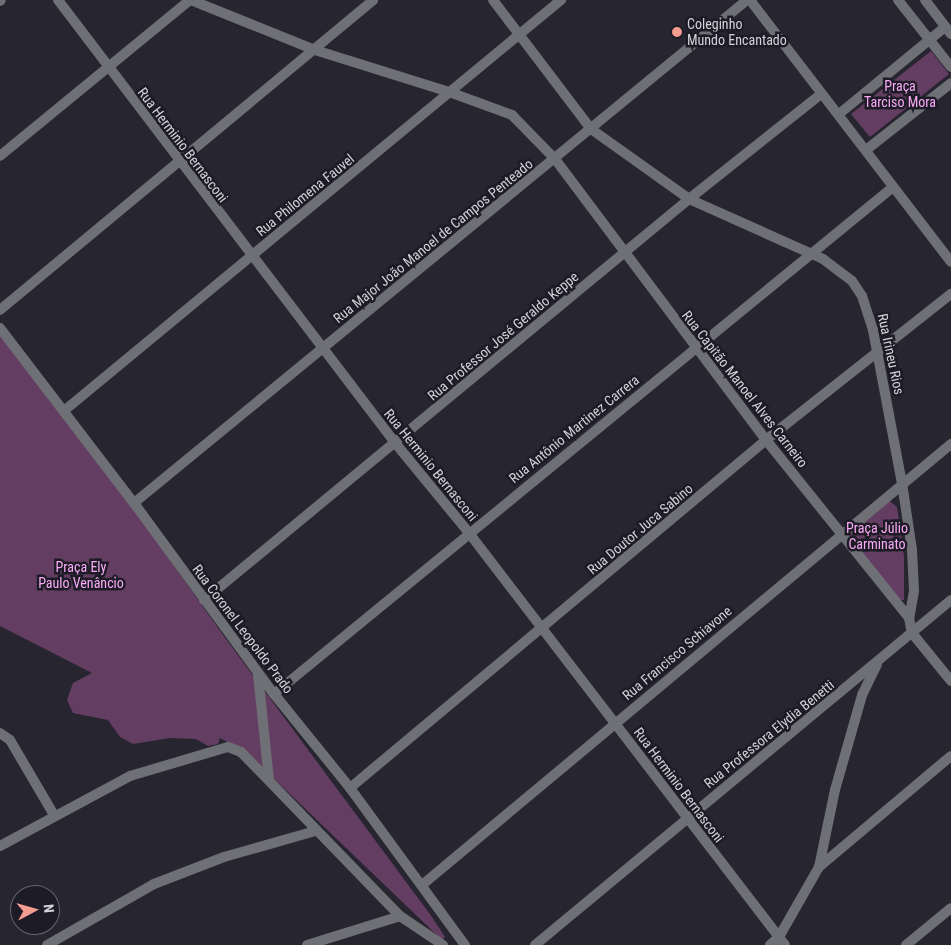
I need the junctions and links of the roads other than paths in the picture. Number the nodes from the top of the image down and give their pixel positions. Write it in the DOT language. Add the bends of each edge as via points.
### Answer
graph roads {
  1 [pos="58,0"];
  2 [pos="190,0"];
  3 [pos="373,0"];
  4 [pos="493,0"];
  5 [pos="561,0"];
  6 [pos="749,0"];
  7 [pos="898,0"];
  8 [pos="925,0"];
  9 [pos="948,30"];
  10 [pos="520,35"];
  11 [pos="930,39"];
  12 [pos="314,50"];
  13 [pos="951,67"];
  14 [pos="107,68"];
  15 [pos="951,83"];
  16 [pos="452,93"];
  17 [pos="821,94"];
  18 [pos="839,114"];
  19 [pos="591,129"];
  20 [pos="866,150"];
  21 [pos="0,156"];
  22 [pos="555,159"];
  23 [pos="180,163"];
  24 [pos="893,187"];
  25 [pos="689,199"];
  26 [pos="623,253"];
  27 [pos="810,255"];
  28 [pos="251,256"];
  29 [pos="951,262"];
  30 [pos="951,294"];
  31 [pos="0,310"];
  32 [pos="0,328"];
  33 [pos="696,348"];
  34 [pos="323,349"];
  35 [pos="877,353"];
  36 [pos="65,410"];
  37 [pos="766,440"];
  38 [pos="396,444"];
  39 [pos="951,444"];
  40 [pos="902,483"];
  41 [pos="134,503"];
  42 [pos="469,533"];
  43 [pos="840,534"];
  44 [pos="204,600"];
  45 [pos="951,600"];
  46 [pos="910,618"];
  47 [pos="543,629"];
  48 [pos="912,633"];
  49 [pos="879,661"];
  50 [pos="258,673"];
  51 [pos="951,681"];
  52 [pos="274,694"];
  53 [pos="615,724"];
  54 [pos="0,733"];
  55 [pos="951,756"];
  56 [pos="269,780"];
  57 [pos="350,788"];
  58 [pos="54,815"];
  59 [pos="687,819"];
  60 [pos="315,831"];
  61 [pos="0,846"];
  62 [pos="819,867"];
  63 [pos="422,885"];
  64 [pos="951,908"];
  65 [pos="400,916"];
  66 [pos="782,941"];
  67 [pos="47,945"];
  68 [pos="306,945"];
  69 [pos="443,945"];
  70 [pos="465,945"];
  71 [pos="535,945"];
  72 [pos="770,945"];
  73 [pos="906,945"];
  1 -- 14 [label="street, Rua Herminio Bernasconi"];
  2 -- 12 [label="street"];
  2 -- 14 [label="street"];
  3 -- 12 [label="street"];
  4 -- 10 [label="street"];
  5 -- 10 [label="street, Rua Philomena Fauvel"];
  6 -- 17 [label="street"];
  6 -- 19 [label="street, Rua Major João Manoel de Campos Penteado"];
  7 -- 11 [label="street"];
  8 -- 9 [label="street"];
  9 -- 11 [label="street"];
  10 -- 16 [label="street, Rua Philomena Fauvel"];
  10 -- 19 [label="street"];
  11 -- 13 [label="street"];
  11 -- 18 [label="street"];
  12 -- 16 [label="street"];
  12 -- 23 [label="street"];
  14 -- 21 [label="street"];
  14 -- 23 [label="street, Rua Herminio Bernasconi"];
  15 -- 20 [label="street"];
  16 -- 22 [label="street, Rua Capitão Manoel Alves Carneiro" via="512,115"];
  16 -- 28 [label="street, Rua Philomena Fauvel"];
  17 -- 18 [label="street"];
  17 -- 25 [label="street, Rua Professor José Geraldo Keppe"];
  18 -- 20 [label="street"];
  19 -- 22 [label="street, Rua Major João Manoel de Campos Penteado"];
  19 -- 25 [label="street, Rua Irineu Rios"];
  20 -- 24 [label="street"];
  22 -- 26 [label="street, Rua Capitão Manoel Alves Carneiro"];
  22 -- 34 [label="street, Rua Major João Manoel de Campos Penteado"];
  23 -- 28 [label="street, Rua Herminio Bernasconi"];
  23 -- 31 [label="street"];
  24 -- 27 [label="street, Rua Antônio Martinez Carrera"];
  24 -- 29 [label="street"];
  25 -- 26 [label="street, Rua Professor José Geraldo Keppe"];
  25 -- 27 [label="street, Rua Irineu Rios"];
  26 -- 33 [label="street, Rua Capitão Manoel Alves Carneiro"];
  26 -- 38 [label="street, Rua Professor José Geraldo Keppe"];
  27 -- 33 [label="street, Rua Antônio Martinez Carrera"];
  27 -- 35 [label="street, Rua Irineu Rios" via="836,266 852,281 869,313"];
  28 -- 34 [label="street, Rua Herminio Bernasconi"];
  28 -- 36 [label="street, Rua Philomena Fauvel"];
  30 -- 35 [label="street, Rua Doutor Juca Sabino"];
  32 -- 36 [label="street, Rua Coronel Leopoldo Prado"];
  33 -- 37 [label="street, Rua Capitão Manoel Alves Carneiro"];
  33 -- 42 [label="street, Rua Antônio Martinez Carrera"];
  34 -- 38 [label="street, Rua Herminio Bernasconi"];
  34 -- 41 [label="street, Rua Major João Manoel de Campos Penteado"];
  35 -- 37 [label="street, Rua Doutor Juca Sabino"];
  35 -- 40 [label="street, Rua Irineu Rios"];
  36 -- 41 [label="street, Rua Coronel Leopoldo Prado"];
  37 -- 43 [label="street, Rua Capitão Manoel Alves Carneiro"];
  37 -- 47 [label="street, Rua Doutor Juca Sabino"];
  38 -- 42 [label="street, Rua Herminio Bernasconi"];
  38 -- 44 [label="street, Rua Professor José Geraldo Keppe"];
  39 -- 40 [label="street, Rua Francisco Schiavone"];
  40 -- 43 [label="street, Rua Francisco Schiavone"];
  40 -- 46 [label="street, Rua Irineu Rios" via="912,550 914,591"];
  41 -- 44 [label="street, Rua Coronel Leopoldo Prado"];
  42 -- 47 [label="street, Rua Herminio Bernasconi"];
  42 -- 52 [label="street, Rua Antônio Martinez Carrera"];
  43 -- 46 [label="street, Rua Capitão Manoel Alves Carneiro"];
  43 -- 53 [label="street, Rua Francisco Schiavone"];
  44 -- 50 [label="street, Rua Coronel Leopoldo Prado"];
  45 -- 48 [label="street, Rua Professora Elydia Benetti"];
  46 -- 48 [label="street"];
  47 -- 53 [label="street, Rua Herminio Bernasconi"];
  47 -- 57 [label="street, Rua Doutor Juca Sabino"];
  48 -- 49 [label="street, Rua Professora Elydia Benetti"];
  48 -- 51 [label="street"];
  49 -- 59 [label="street, Rua Professora Elydia Benetti"];
  49 -- 62 [label="street" via="862,695 835,790"];
  50 -- 52 [label="street, Rua Coronel Leopoldo Prado"];
  50 -- 56 [label="street"];
  52 -- 57 [label="street, Rua Coronel Leopoldo Prado"];
  53 -- 59 [label="street, Rua Herminio Bernasconi"];
  53 -- 63 [label="street, Rua Francisco Schiavone"];
  54 -- 58 [label="street" via="10,740"];
  55 -- 62 [label="street"];
  56 -- 58 [label="street" via="241,752 228,747 130,776"];
  56 -- 60 [label="street"];
  57 -- 63 [label="street, Rua Coronel Leopoldo Prado"];
  58 -- 61 [label="street"];
  59 -- 66 [label="street, Rua Herminio Bernasconi"];
  59 -- 71 [label="street, Rua Professora Elydia Benetti"];
  60 -- 65 [label="street"];
  60 -- 67 [label="street" via="224,857 154,884"];
  62 -- 66 [label="street"];
  63 -- 70 [label="street, Rua Coronel Leopoldo Prado"];
  64 -- 73 [label="street"];
  65 -- 68 [label="street"];
  65 -- 69 [label="street"];
  66 -- 72 [label="street"];
}
